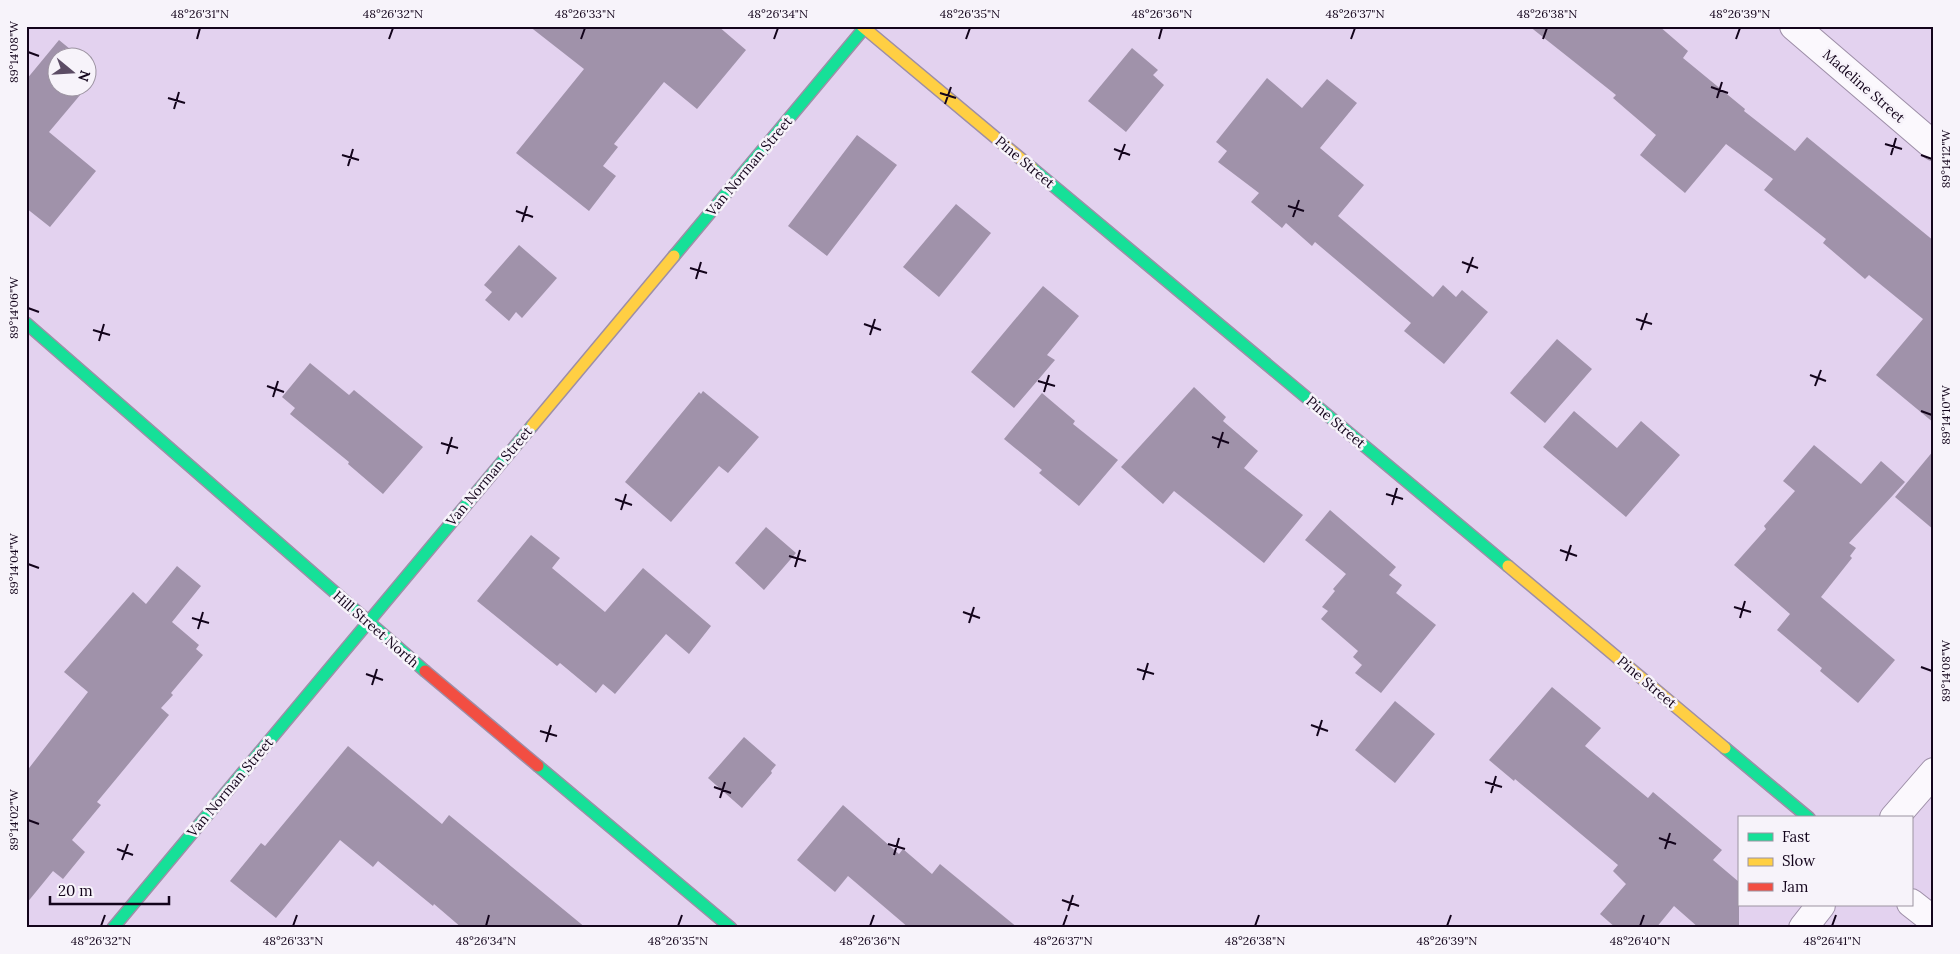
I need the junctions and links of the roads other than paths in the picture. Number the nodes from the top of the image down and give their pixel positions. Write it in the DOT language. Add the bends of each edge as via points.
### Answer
graph roads {
  1 [pos="1794,26"];
  2 [pos="865,27"];
  3 [pos="1934,146"];
  4 [pos="26,323"];
  5 [pos="367,622"];
  6 [pos="1934,772"];
  7 [pos="1807,816"];
  8 [pos="1896,816"];
  9 [pos="1912,904"];
  10 [pos="1820,906"];
  11 [pos="1934,921"];
  12 [pos="114,928"];
  13 [pos="730,928"];
  14 [pos="1803,928"];
  1 -- 3 [label="street, Madeline Street"];
  2 -- 5 [label="street, Van Norman Street"];
  2 -- 7 [label="street, Pine Street"];
  4 -- 5 [label="street, Hill Street North"];
  5 -- 12 [label="street, Van Norman Street"];
  5 -- 13 [label="street, Hill Street North"];
  6 -- 8 [label="street"];
  9 -- 11 [label="street"];
  10 -- 14 [label="street"];
}
